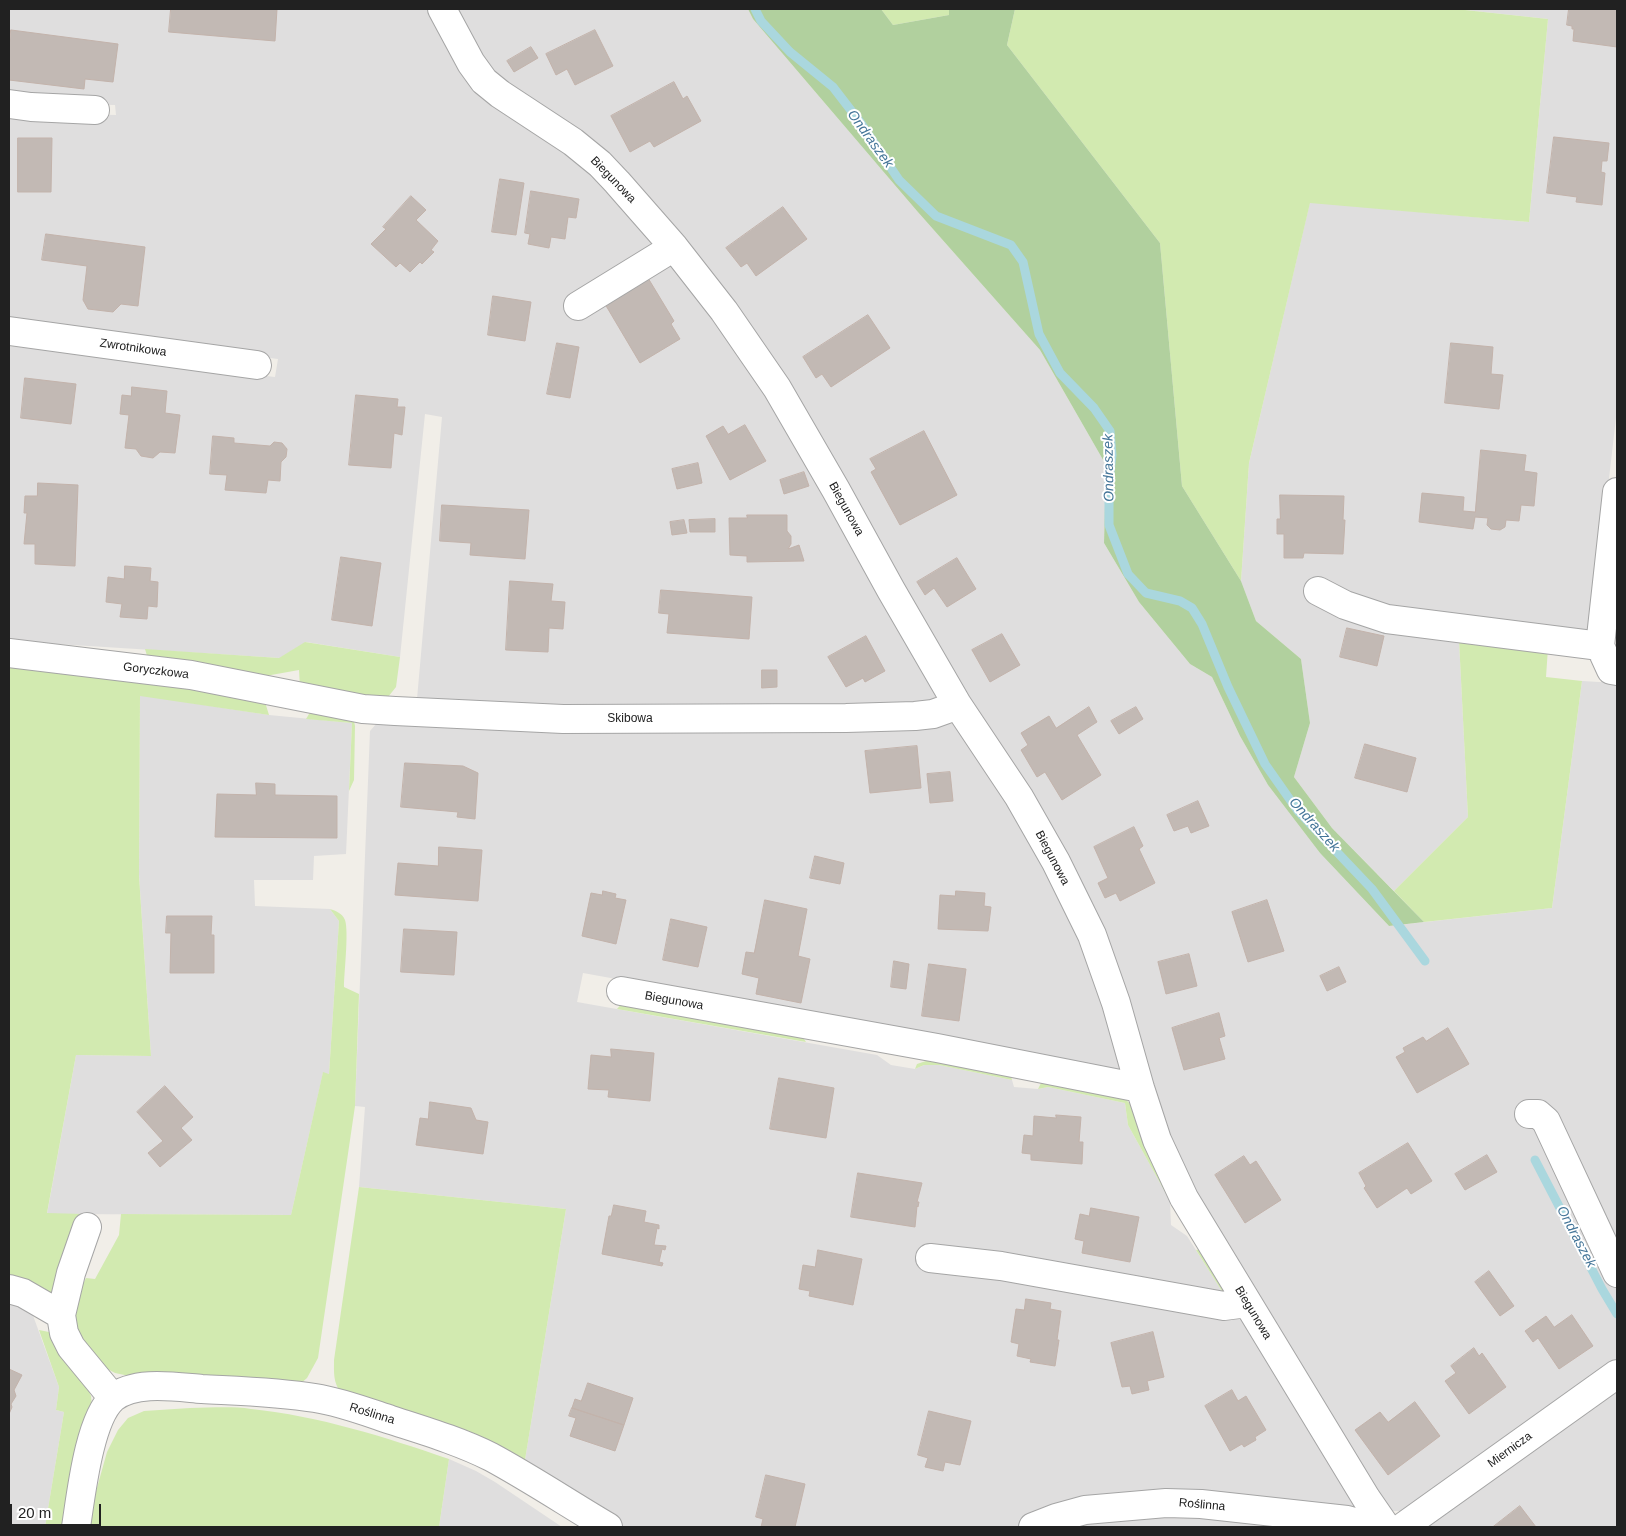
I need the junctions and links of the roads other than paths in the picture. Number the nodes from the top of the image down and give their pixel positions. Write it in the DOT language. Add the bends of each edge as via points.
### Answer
graph roads {
  1 [pos="442,9"];
  2 [pos="9,104"];
  3 [pos="95,110"];
  4 [pos="674,247"];
  5 [pos="578,306"];
  6 [pos="9,331"];
  7 [pos="257,365"];
  8 [pos="1617,492"];
  9 [pos="1318,591"];
  10 [pos="1600,646"];
  11 [pos="9,653"];
  12 [pos="1617,671"];
  13 [pos="303,697"];
  14 [pos="957,704"];
  15 [pos="621,991"];
  16 [pos="1140,1088"];
  17 [pos="1529,1114"];
  18 [pos="87,1227"];
  19 [pos="930,1258"];
  20 [pos="1617,1273"];
  21 [pos="9,1289"];
  22 [pos="1247,1303"];
  23 [pos="61,1315"];
  24 [pos="1617,1374"];
  25 [pos="113,1398"];
  26 [pos="76,1527"];
  27 [pos="608,1527"];
  28 [pos="1033,1527"];
  29 [pos="1372,1527"];
  30 [pos="1386,1527"];
  31 [pos="1403,1527"];
  1 -- 4 [label="street, Biegunowa" via="467,57 484,80 600,164"];
  2 -- 3 [label="street"];
  4 -- 5 [label="street"];
  4 -- 14 [label="street, Biegunowa" via="724,311 777,388"];
  6 -- 7 [label="street, Zwrotnikowa"];
  8 -- 10 [label="street"];
  9 -- 10 [label="street" via="1345,605 1387,619"];
  10 -- 12 [label="street" via="1611,670"];
  11 -- 13 [label="street, Goryczkowa" via="191,675"];
  13 -- 14 [label="street, Skibowa" via="363,709 564,719 905,717 933,714"];
  14 -- 16 [label="street, Biegunowa" via="1023,805 1092,935"];
  15 -- 16 [label="street, Biegunowa"];
  16 -- 22 [label="street, Biegunowa" via="1157,1140 1184,1198"];
  17 -- 20 [label="street" via="1538,1114 1546,1121"];
  18 -- 23 [label="street"];
  19 -- 22 [label="street" via="1001,1266 1224,1306"];
  21 -- 23 [label="street" via="23,1293"];
  22 -- 30 [label="street, Biegunowa"];
  23 -- 25 [label="street" via="64,1333 71,1347"];
  24 -- 31 [label="street, Miernicza"];
  25 -- 26 [label="street" via="103,1411 94,1434"];
  25 -- 27 [label="street, Roślinna" via="130,1389 152,1386 316,1398 456,1441 490,1457"];
  28 -- 29 [label="street, Roślinna" via="1085,1510 1166,1503 1347,1520"];
}
